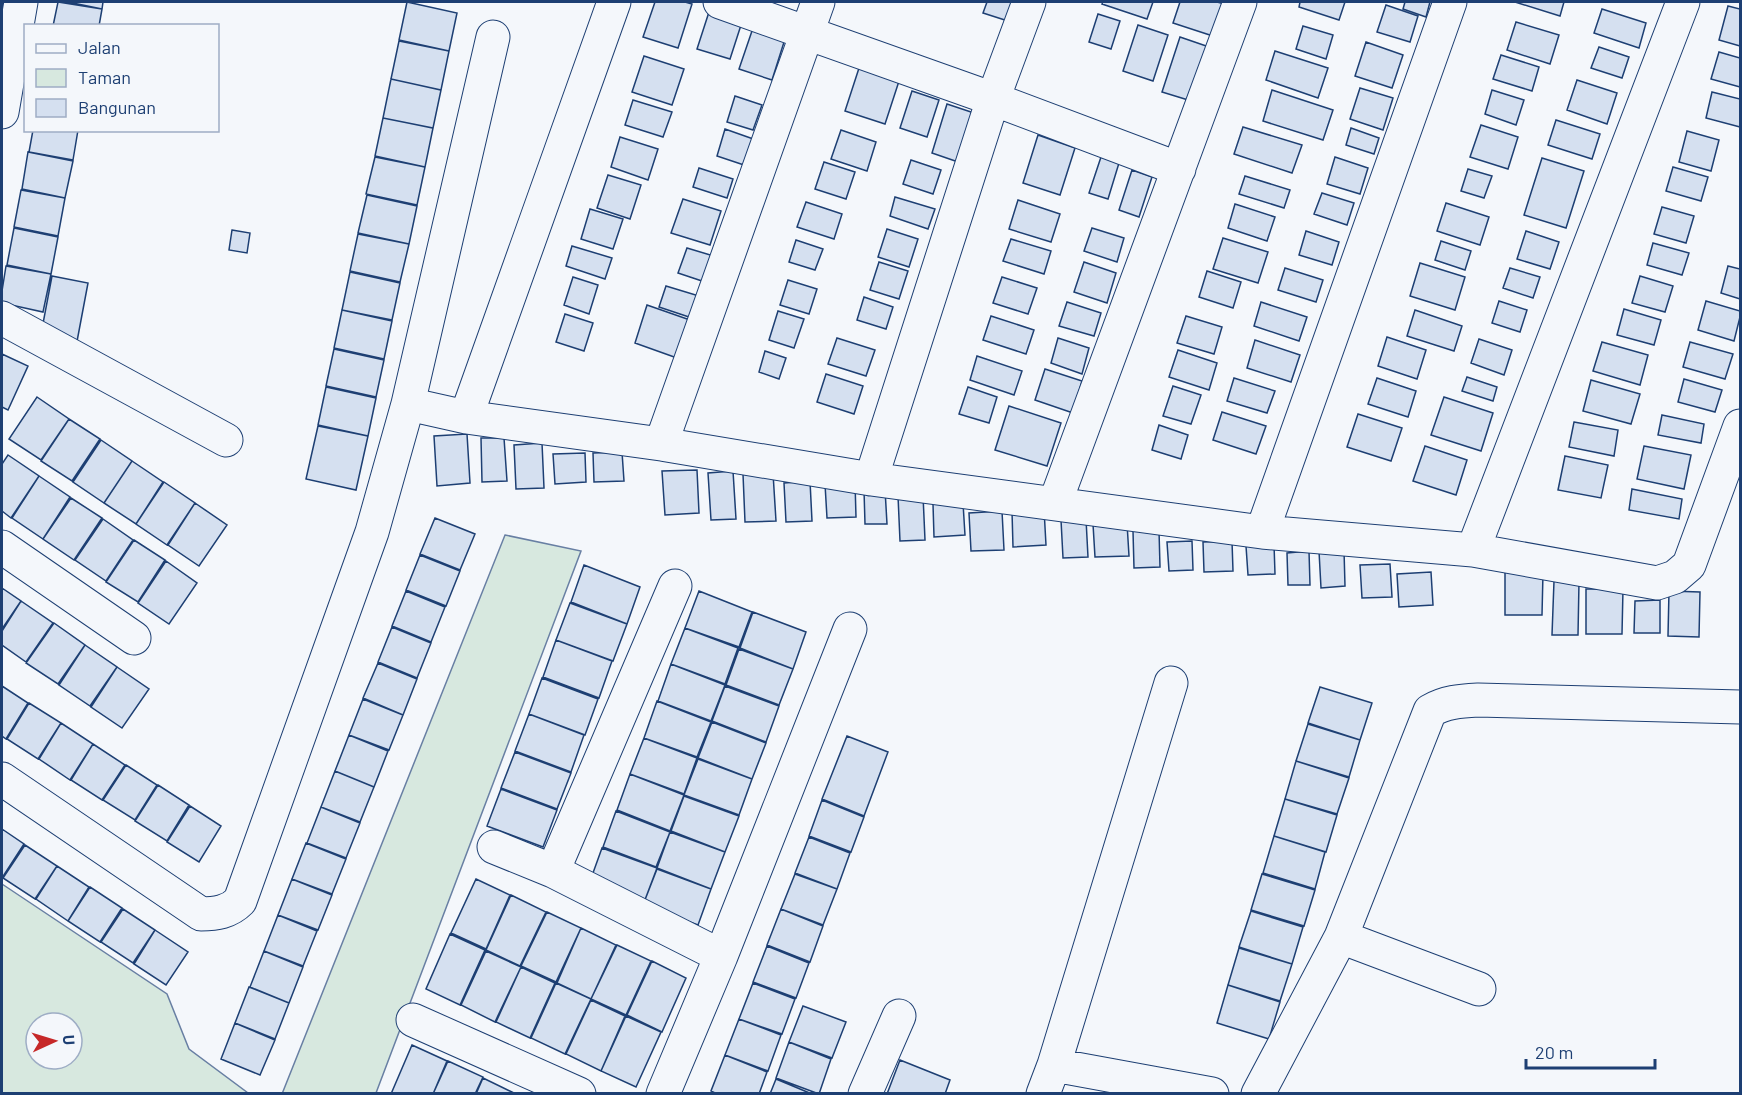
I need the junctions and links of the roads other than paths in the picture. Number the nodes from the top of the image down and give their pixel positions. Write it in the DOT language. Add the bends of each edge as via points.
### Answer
graph roads {
  1 [pos="21,2"];
  2 [pos="614,2"];
  3 [pos="720,2"];
  4 [pos="818,2"];
  5 [pos="1029,2"];
  6 [pos="1240,2"];
  7 [pos="1450,2"];
  8 [pos="1683,2"];
  9 [pos="808,33"];
  10 [pos="493,37"];
  11 [pos="993,99"];
  12 [pos="2,112"];
  13 [pos="1179,169"];
  14 [pos="2,318"];
  15 [pos="408,404"];
  16 [pos="466,417"];
  17 [pos="1740,426"];
  18 [pos="226,440"];
  19 [pos="661,444"];
  20 [pos="872,479"];
  21 [pos="1055,503"];
  22 [pos="1262,532"];
  23 [pos="2,547"];
  24 [pos="1473,550"];
  25 [pos="675,586"];
  26 [pos="850,629"];
  27 [pos="134,638"];
  28 [pos="1171,683"];
  29 [pos="1740,708"];
  30 [pos="2,779"];
  31 [pos="494,848"];
  32 [pos="553,871"];
  33 [pos="1341,937"];
  34 [pos="721,957"];
  35 [pos="1479,988"];
  36 [pos="899,1016"];
  37 [pos="413,1020"];
  38 [pos="1048,1079"];
  39 [pos="579,1094"];
  40 [pos="663,1094"];
  41 [pos="865,1094"];
  42 [pos="1212,1094"];
  43 [pos="1258,1094"];
  1 -- 12 [label="street"];
  2 -- 16 [label="street"];
  3 -- 9 [label="street"];
  4 -- 9 [label="street"];
  5 -- 11 [label="street"];
  6 -- 13 [label="street"];
  7 -- 22 [label="street"];
  8 -- 24 [label="street"];
  9 -- 11 [label="street"];
  9 -- 19 [label="street"];
  10 -- 15 [label="street"];
  11 -- 13 [label="street"];
  11 -- 20 [label="street"];
  13 -- 21 [label="street"];
  14 -- 18 [label="street"];
  15 -- 16 [label="street"];
  15 -- 30 [label="street" via="372,532 240,901 234,908 201,914"];
  16 -- 19 [label="street"];
  17 -- 24 [label="street" via="1689,565 1675,577 1657,583"];
  19 -- 20 [label="street"];
  20 -- 21 [label="street"];
  21 -- 22 [label="street"];
  22 -- 24 [label="street"];
  23 -- 27 [label="street"];
  25 -- 32 [label="street"];
  26 -- 34 [label="street"];
  28 -- 38 [label="street"];
  29 -- 33 [label="street" via="1478,700 1440,705 1430,711"];
  31 -- 32 [label="street"];
  32 -- 34 [label="street"];
  33 -- 35 [label="street"];
  33 -- 43 [label="street"];
  34 -- 40 [label="street"];
  36 -- 41 [label="street"];
  37 -- 39 [label="street"];
  38 -- 42 [label="street"];
}
